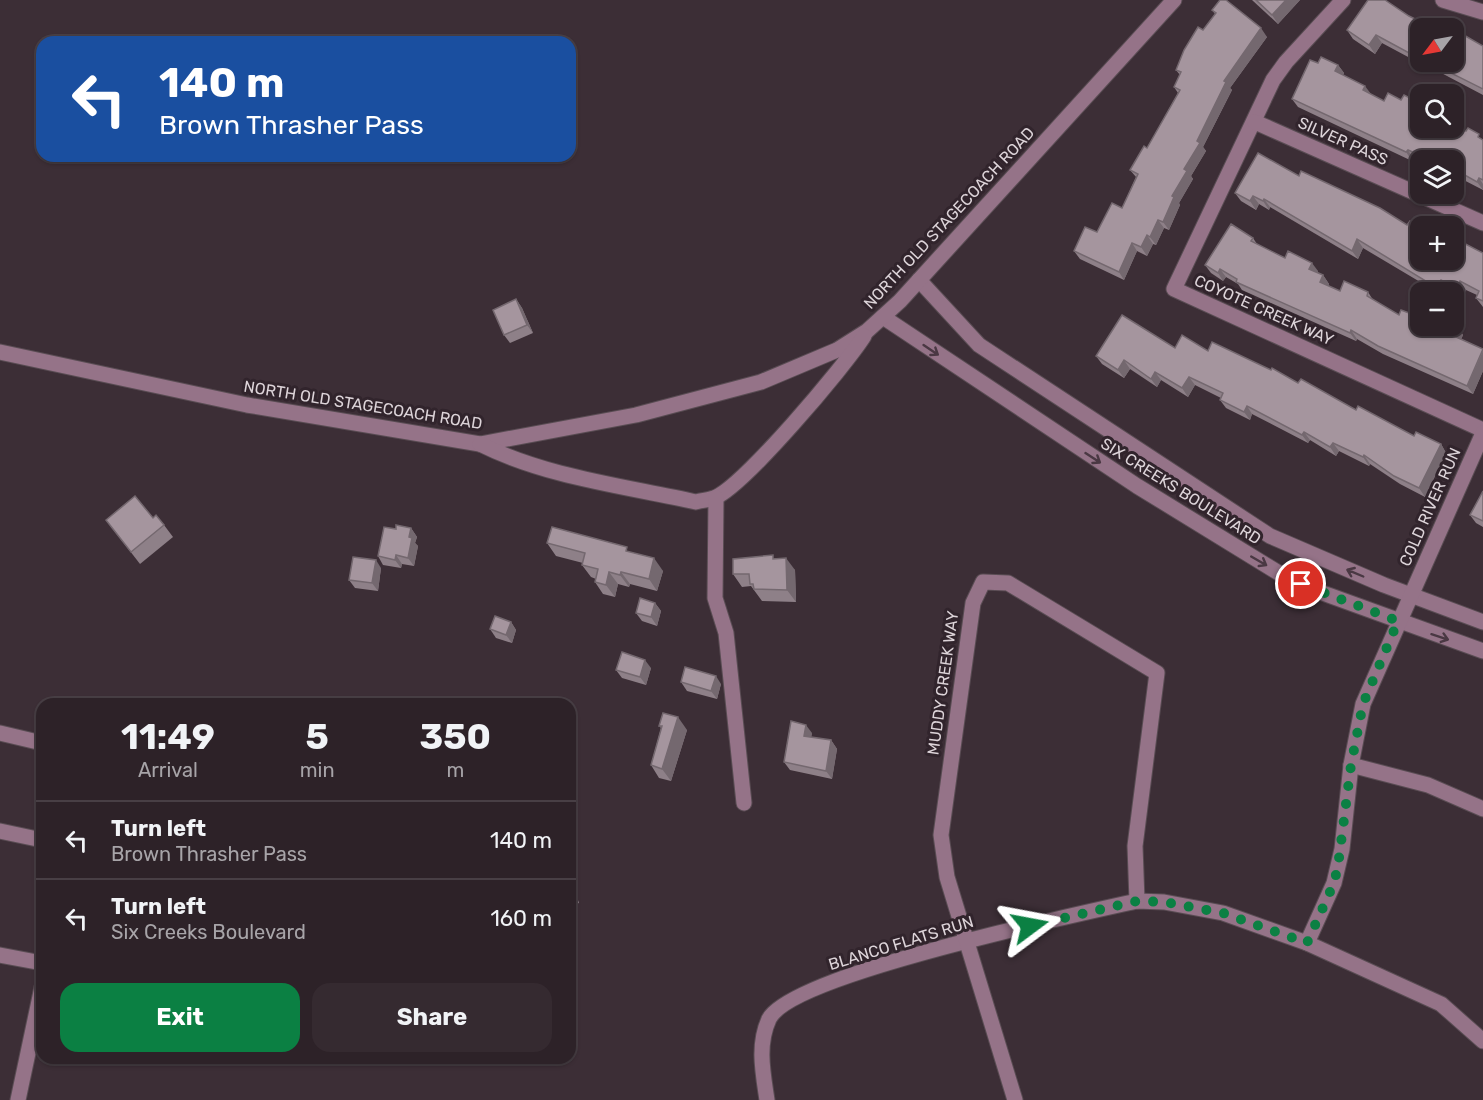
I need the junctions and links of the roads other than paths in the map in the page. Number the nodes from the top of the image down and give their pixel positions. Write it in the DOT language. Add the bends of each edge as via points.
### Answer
graph roads {
  1 [pos="1174,0"];
  2 [pos="1343,0"];
  3 [pos="1443,0"];
  4 [pos="1483,12"];
  5 [pos="1255,122"];
  6 [pos="1483,223"];
  7 [pos="919,280"];
  8 [pos="883,317"];
  9 [pos="867,331"];
  10 [pos="0,352"];
  11 [pos="1483,431"];
  12 [pos="480,444"];
  13 [pos="716,498"];
  14 [pos="1409,596"];
  15 [pos="1398,621"];
  16 [pos="1483,622"];
  17 [pos="1483,651"];
  18 [pos="0,733"];
  19 [pos="36,742"];
  20 [pos="1351,765"];
  21 [pos="744,802"];
  22 [pos="1483,808"];
  23 [pos="0,831"];
  24 [pos="36,839"];
  25 [pos="1137,901"];
  26 [pos="965,941"];
  27 [pos="1307,943"];
  28 [pos="0,955"];
  29 [pos="36,962"];
  30 [pos="36,1015"];
  31 [pos="1483,1041"];
  32 [pos="18,1100"];
  33 [pos="767,1100"];
  34 [pos="1015,1100"];
  1 -- 7 [label="street, NORTH OLD STAGECOACH ROAD"];
  2 -- 5 [label="street, COYOTE CREEK WAY" via="1286,62"];
  3 -- 4 [label="street"];
  5 -- 6 [label="street, SILVER PASS"];
  5 -- 11 [label="street, COYOTE CREEK WAY" via="1174,289"];
  7 -- 8 [label="street, NORTH OLD STAGECOACH ROAD"];
  14 -- 7 [label="street, SIX CREEKS BOULEVARD, one-way" via="1270,536 1151,460 980,345"];
  8 -- 9 [label="street, NORTH OLD STAGECOACH ROAD"];
  8 -- 15 [label="street, SIX CREEKS BOULEVARD, one-way" via="1137,486 1258,561 1320,592"];
  9 -- 12 [label="street, NORTH OLD STAGECOACH ROAD" via="826,354 717,396 636,416"];
  9 -- 13 [label="street" via="849,360 779,438"];
  10 -- 12 [label="street, NORTH OLD STAGECOACH ROAD" via="247,405"];
  11 -- 14 [label="street, COLD RIVER RUN"];
  12 -- 13 [label="street" via="510,459 579,477 696,502"];
  13 -- 21 [label="street" via="715,598 726,633"];
  14 -- 15 [label="street, COLD RIVER RUN"];
  14 -- 16 [label="street, SIX CREEKS BOULEVARD"];
  15 -- 17 [label="street, SIX CREEKS BOULEVARD, one-way"];
  15 -- 20 [label="street, COLD RIVER RUN" via="1363,704"];
  18 -- 19 [label="street"];
  20 -- 22 [label="street" via="1428,784"];
  20 -- 27 [label="street, COLD RIVER RUN" via="1342,849 1334,883"];
  23 -- 24 [label="street"];
  25 -- 26 [label="street, BLANCO FLATS RUN"];
  25 -- 26 [label="street, MUDDY CREEK WAY" via="1135,846 1157,673 1008,583 983,582 973,603 941,835 947,877"];
  25 -- 27 [label="street, BLANCO FLATS RUN" via="1223,913"];
  26 -- 33 [label="street, BLANCO FLATS RUN" via="820,986 770,1017 760,1053"];
  26 -- 34 [label="street, MUDDY CREEK WAY"];
  27 -- 31 [label="street, BLANCO FLATS RUN" via="1441,1004"];
  28 -- 29 [label="street"];
  30 -- 32 [label="street"];
}
